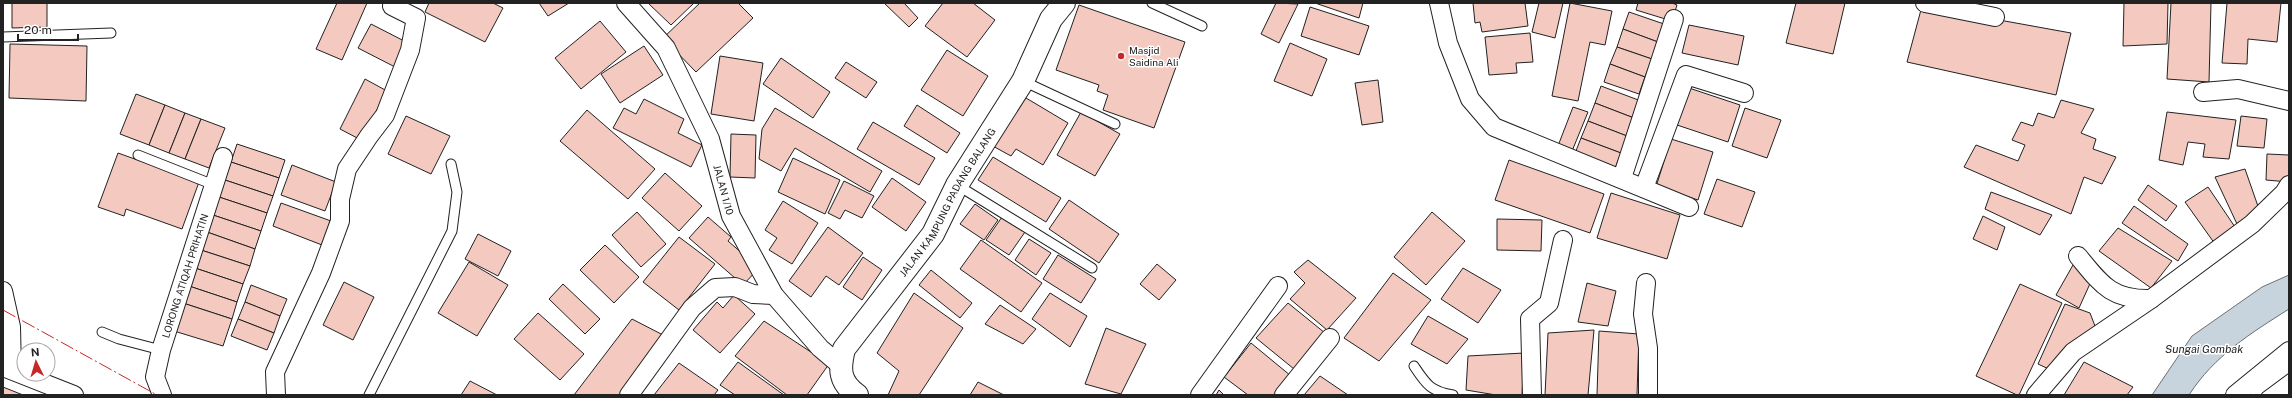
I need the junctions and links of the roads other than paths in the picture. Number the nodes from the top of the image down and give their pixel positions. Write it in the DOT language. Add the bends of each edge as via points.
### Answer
graph roads {
  1 [pos="626,3"];
  2 [pos="1064,3"];
  3 [pos="1152,3"];
  4 [pos="1439,3"];
  5 [pos="1925,3"];
  6 [pos="392,6"];
  7 [pos="417,10"];
  8 [pos="1995,17"];
  9 [pos="1674,19"];
  10 [pos="1202,26"];
  11 [pos="111,33"];
  12 [pos="3,37"];
  13 [pos="1023,81"];
  14 [pos="2203,92"];
  15 [pos="1744,93"];
  16 [pos="2289,101"];
  17 [pos="1115,124"];
  18 [pos="138,154"];
  19 [pos="222,158"];
  20 [pos="451,164"];
  21 [pos="1622,178"];
  22 [pos="214,185"];
  23 [pos="957,185"];
  24 [pos="2289,186"];
  25 [pos="1644,188"];
  26 [pos="1689,207"];
  27 [pos="1563,240"];
  28 [pos="2078,256"];
  29 [pos="1092,268"];
  30 [pos="1646,283"];
  31 [pos="1278,286"];
  32 [pos="3,291"];
  33 [pos="774,295"];
  34 [pos="2151,299"];
  35 [pos="102,332"];
  36 [pos="1330,338"];
  37 [pos="161,350"];
  38 [pos="2289,351"];
  39 [pos="840,365"];
  40 [pos="1414,366"];
  41 [pos="2289,367"];
  42 [pos="7,368"];
  43 [pos="852,394"];
  44 [pos="74,395"];
  45 [pos="162,395"];
  46 [pos="276,395"];
  47 [pos="370,395"];
  48 [pos="629,395"];
  49 [pos="1200,395"];
  50 [pos="1284,395"];
  51 [pos="1453,395"];
  52 [pos="1532,395"];
  53 [pos="1648,395"];
  54 [pos="2036,395"];
  55 [pos="2235,395"];
  56 [pos="2255,395"];
  1 -- 33 [label="street, JALAN 1/10" via="666,48 710,139 730,216"];
  2 -- 13 [label="street, JALAN KAMPUNG PADANG BALANG" via="1051,19"];
  3 -- 10 [label="lane"];
  4 -- 21 [label="street" via="1448,43 1470,98 1494,127"];
  5 -- 8 [label="street"];
  6 -- 7 [label="street"];
  7 -- 46 [label="street" via="410,50 385,115 347,169 340,199 340,220 321,273 275,372"];
  9 -- 21 [label="street"];
  11 -- 12 [label="lane"];
  13 -- 17 [label="lane"];
  13 -- 23 [label="street, JALAN KAMPUNG PADANG BALANG"];
  14 -- 16 [label="street" via="2238,89"];
  15 -- 25 [label="street" via="1686,75"];
  18 -- 22 [label="lane"];
  19 -- 22 [label="street, LORONG ATIQAH PRIHATIN"];
  20 -- 47 [label="lane" via="457,192 452,231"];
  21 -- 25 [label="street"];
  22 -- 37 [label="street, LORONG ATIQAH PRIHATIN"];
  23 -- 29 [label="lane"];
  23 -- 39 [label="street, JALAN KAMPUNG PADANG BALANG" via="933,234 844,349"];
  24 -- 34 [label="street" via="2252,224"];
  25 -- 26 [label="street"];
  27 -- 52 [label="street" via="1550,303 1530,319"];
  28 -- 34 [label="street" via="2103,286 2132,299"];
  30 -- 53 [label="street" via="1643,314 1648,348"];
  31 -- 49 [label="street"];
  32 -- 42 [label="street" via="11,327"];
  33 -- 39 [label="street, JALAN 1/10" via="820,348"];
  33 -- 48 [label="street" via="753,294 735,288 715,288 692,308"];
  34 -- 54 [label="street" via="2072,352"];
  35 -- 37 [label="lane"];
  36 -- 50 [label="street"];
  37 -- 45 [label="street, LORONG ATIQAH PRIHATIN" via="155,377"];
  38 -- 55 [label="street"];
  39 -- 43 [label="street" via="842,377"];
  40 -- 51 [label="lane" via="1427,386 1438,393"];
  41 -- 56 [label="lane" via="2260,388"];
  42 -- 44 [label="street"];
}
